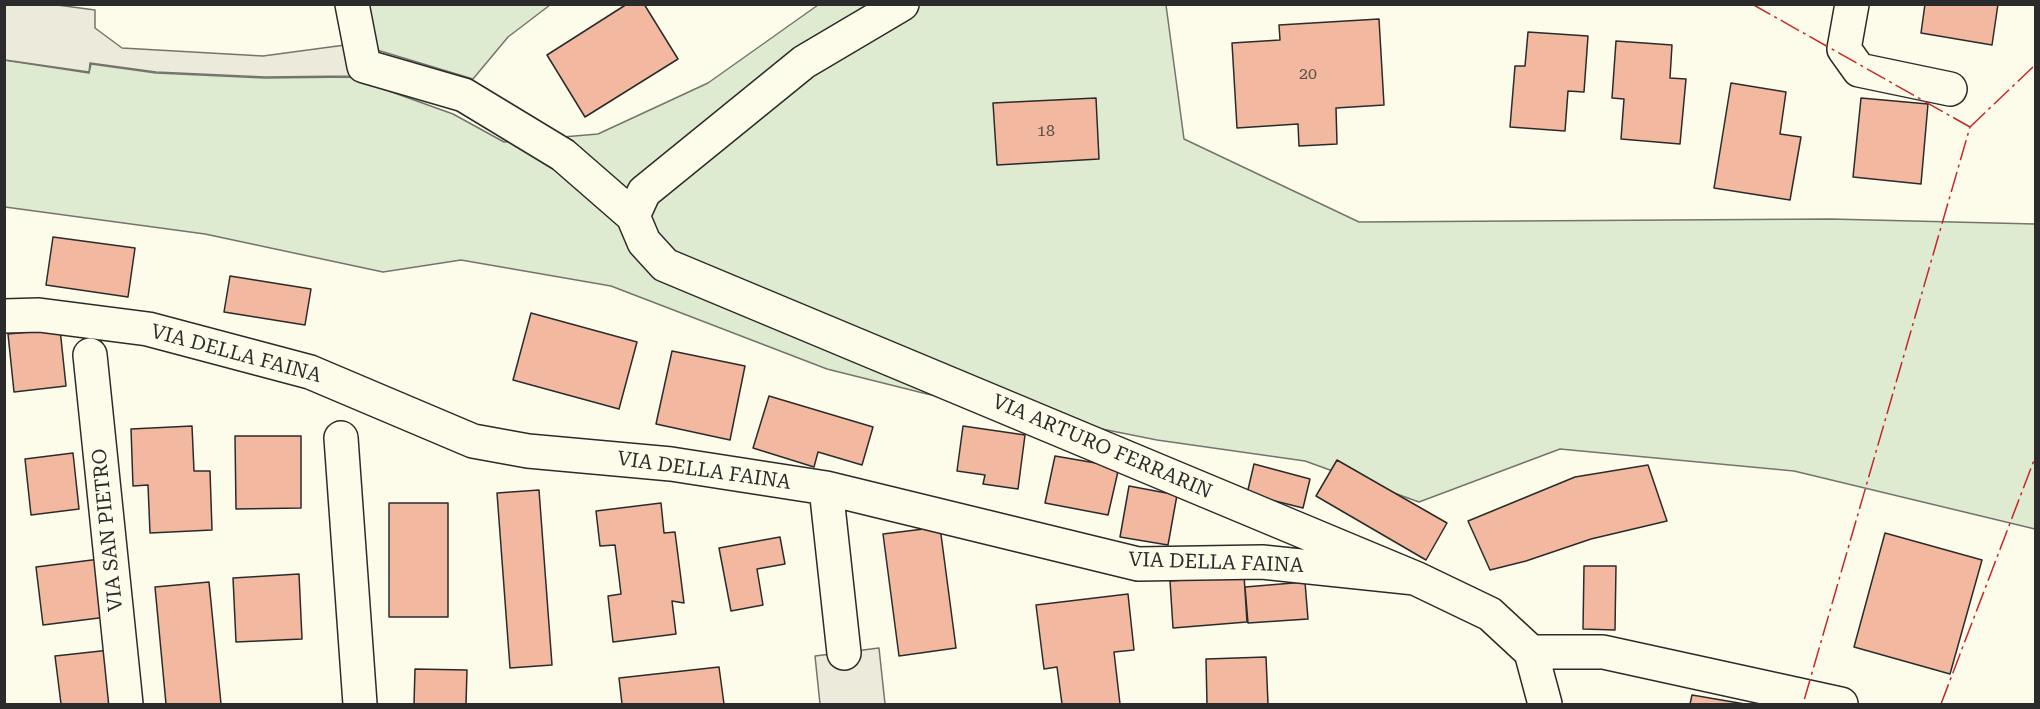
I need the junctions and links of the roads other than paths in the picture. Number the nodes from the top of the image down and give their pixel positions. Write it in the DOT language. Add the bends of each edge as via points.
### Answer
graph roads {
  1 [pos="352,4"];
  2 [pos="902,4"];
  3 [pos="1852,4"];
  4 [pos="1950,89"];
  5 [pos="633,216"];
  6 [pos="4,316"];
  7 [pos="90,355"];
  8 [pos="341,438"];
  9 [pos="826,488"];
  10 [pos="1415,578"];
  11 [pos="1531,652"];
  12 [pos="844,653"];
  13 [pos="126,705"];
  14 [pos="360,705"];
  15 [pos="1545,705"];
  16 [pos="1841,705"];
  1 -- 5 [label="street, VIA ARTURO FERRARIN" via="364,66 464,95 563,155"];
  2 -- 5 [label="street" via="804,62 644,192"];
  3 -- 4 [label="street" via="1844,49 1859,70"];
  5 -- 10 [label="street, VIA ARTURO FERRARIN" via="644,242 666,265"];
  6 -- 9 [label="street, VIA DELLA FAINA" via="39,315 148,329 310,372 473,441 528,451 671,464"];
  7 -- 13 [label="street, VIA SAN PIETRO"];
  8 -- 14 [label="street"];
  9 -- 10 [label="street, VIA DELLA FAINA" via="1138,564 1262,562"];
  9 -- 12 [label="street"];
  10 -- 11 [label="street, VIA ARTURO FERRARIN" via="1490,614"];
  11 -- 15 [label="street"];
  11 -- 16 [label="street" via="1603,652"];
}
